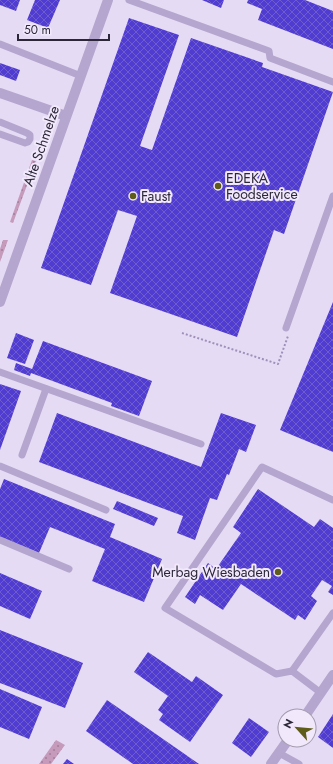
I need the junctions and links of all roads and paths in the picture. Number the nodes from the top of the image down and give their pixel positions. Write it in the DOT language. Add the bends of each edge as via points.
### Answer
graph roads {
  1 [pos="108,0"];
  2 [pos="129,0"];
  3 [pos="0,44"];
  4 [pos="81,76"];
  5 [pos="333,82"];
  6 [pos="0,93"];
  7 [pos="66,116"];
  8 [pos="0,122"];
  9 [pos="0,134"];
  10 [pos="333,196"];
  11 [pos="0,302"];
  12 [pos="286,328"];
  13 [pos="182,333"];
  14 [pos="0,372"];
  15 [pos="46,389"];
  16 [pos="201,444"];
  17 [pos="22,455"];
  18 [pos="0,466"];
  19 [pos="333,500"];
  20 [pos="106,510"];
  21 [pos="0,540"];
  22 [pos="69,569"];
  23 [pos="333,612"];
  24 [pos="292,671"];
  25 [pos="333,675"];
  26 [pos="321,693"];
  27 [pos="311,708"];
  28 [pos="282,748"];
  29 [pos="279,753"];
  30 [pos="271,764"];
  31 [pos="299,764"];
  1 -- 4 [label="street, Alte Schmelze"];
  2 -- 5 [label="lane" via="269,51 270,58"];
  3 -- 4 [label="lane"];
  4 -- 7 [label="street, Alte Schmelze"];
  6 -- 7 [label="street"];
  7 -- 11 [label="street, Alte Schmelze"];
  8 -- 9 [label="lane" via="28,133 30,137 25,143"];
  10 -- 12 [label="lane"];
  12 -- 13 [label="path" via="288,337 278,364"];
  14 -- 15 [label="lane"];
  15 -- 16 [label="lane"];
  15 -- 17 [label="lane"];
  18 -- 20 [label="lane"];
  19 -- 24 [label="lane" via="262,467 165,608 276,674"];
  21 -- 22 [label="lane"];
  23 -- 24 [label="lane"];
  24 -- 26 [label="lane"];
  25 -- 26 [label="street"];
  26 -- 27 [label="street"];
  28 -- 29 [label="street"];
  29 -- 30 [label="street"];
  29 -- 31 [label="lane"];
}
